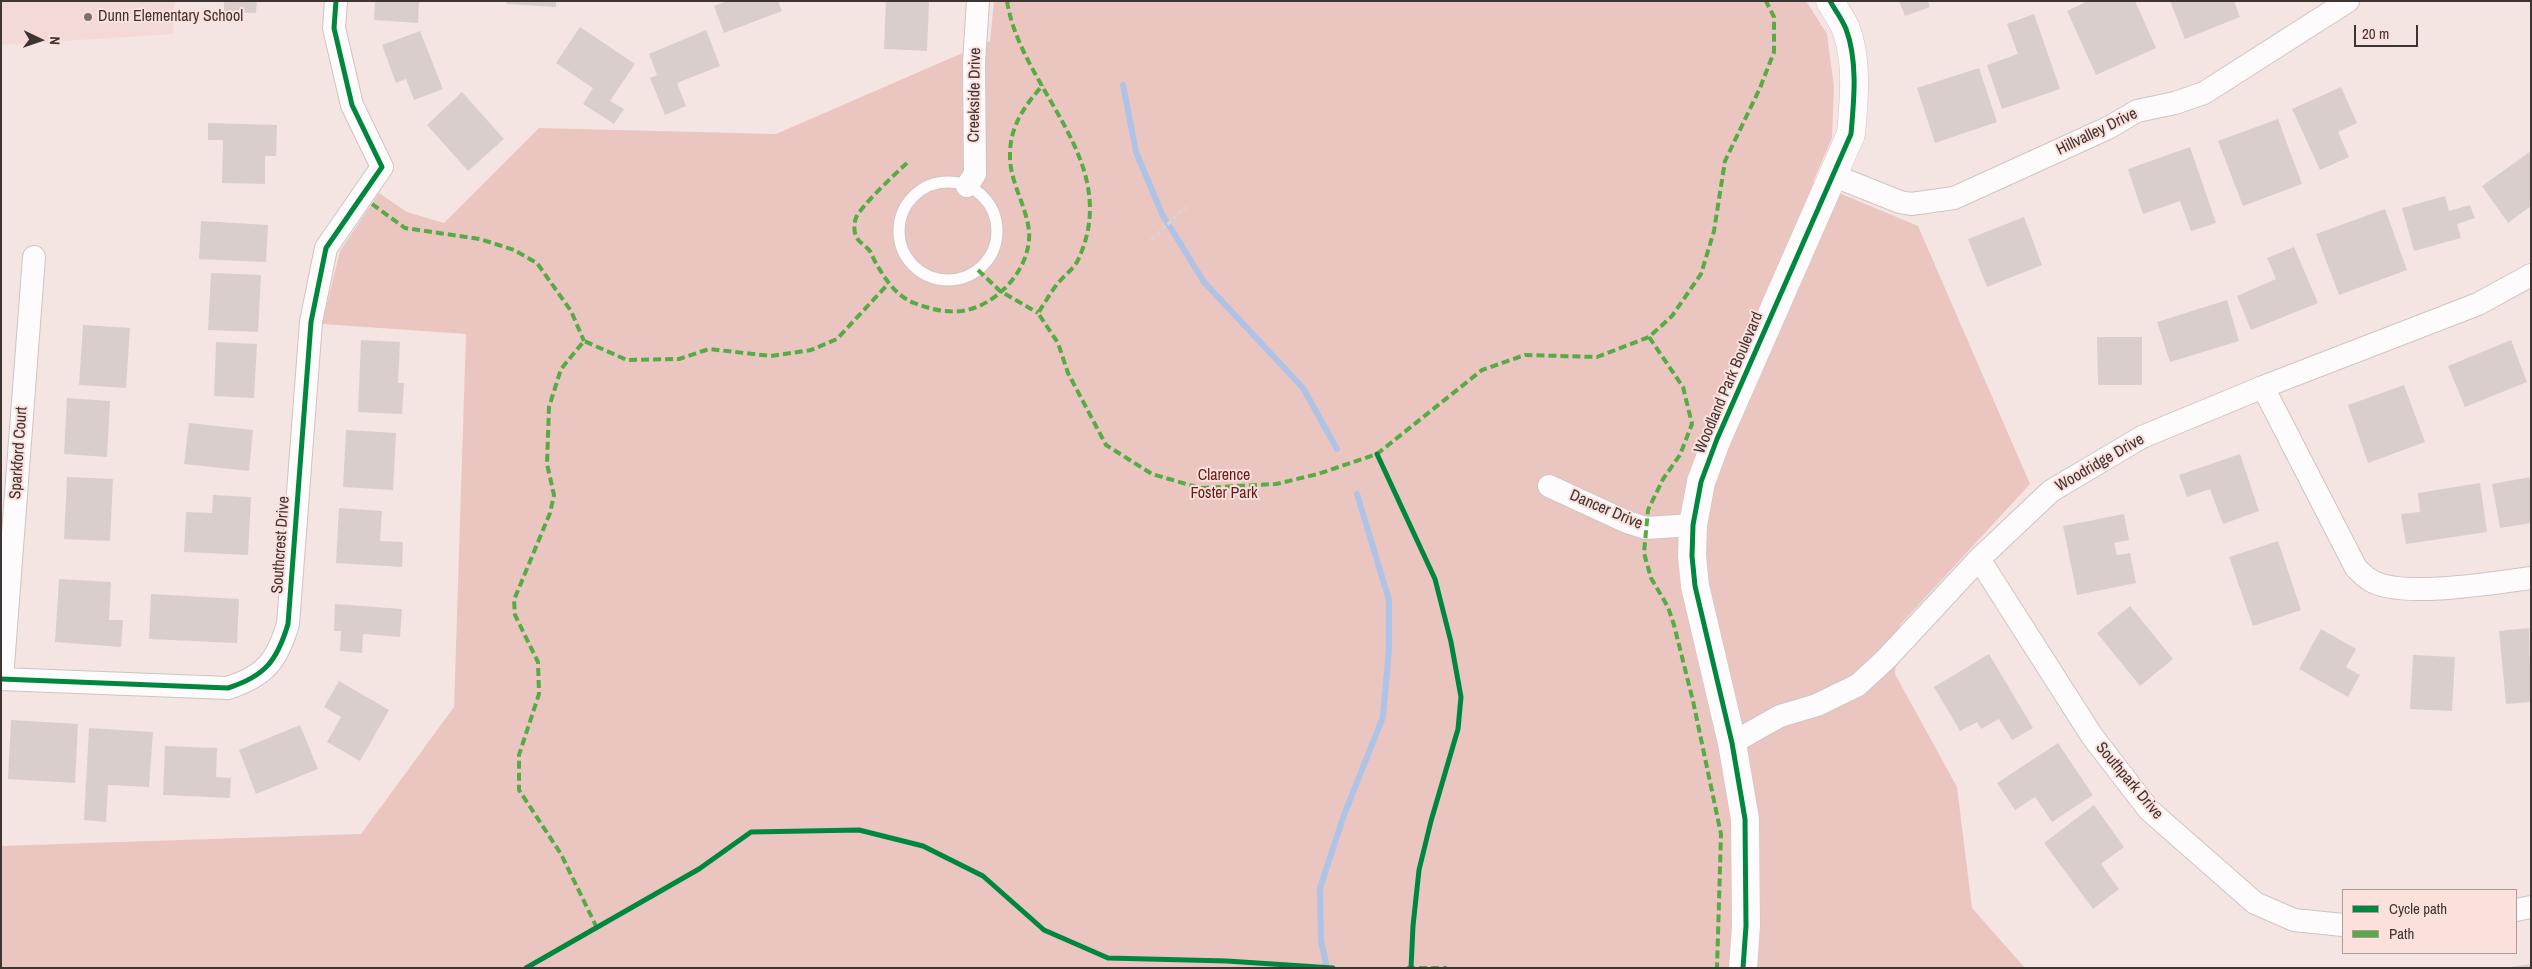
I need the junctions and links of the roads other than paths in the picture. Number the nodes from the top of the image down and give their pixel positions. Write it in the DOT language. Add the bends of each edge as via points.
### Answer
graph roads {
  1 [pos="336,1"];
  2 [pos="978,1"];
  3 [pos="1830,1"];
  4 [pos="2348,1"];
  5 [pos="1832,175"];
  6 [pos="967,186"];
  7 [pos="34,257"];
  8 [pos="2531,275"];
  9 [pos="2264,387"];
  10 [pos="1549,486"];
  11 [pos="1693,525"];
  12 [pos="1979,559"];
  13 [pos="2531,578"];
  14 [pos="2,679"];
  15 [pos="1732,744"];
  16 [pos="2531,907"];
  17 [pos="2517,910"];
  18 [pos="2342,925"];
  19 [pos="1743,968"];
  1 -- 14 [label="street, Southcrest Drive" via="334,28 352,105 382,167 326,248 311,322 288,624 280,650 263,670 246,682 228,688"];
  2 -- 6 [label="street, Creekside Drive" via="974,62 974,174"];
  3 -- 5 [label="street, Woodland Park Boulevard" via="1846,28 1851,50 1854,99 1850,134"];
  4 -- 5 [label="street, Hillvalley Drive" via="2204,93 2137,111 2108,128 1954,198 1912,204 1900,202"];
  5 -- 11 [label="street, Woodland Park Boulevard" via="1717,439 1700,482"];
  6 -- 6 [label="lane" via="948,182 928,186 912,198 902,215 900,241 904,253 912,264 933,278 957,280 968,276 978,270 992,252 997,227 994,214 988,202"];
  7 -- 14 [label="street, Sparkford Court"];
  8 -- 9 [label="street, Woodridge Drive" via="2478,304"];
  9 -- 12 [label="street, Woodridge Drive" via="2142,437 2051,491"];
  9 -- 13 [label="street" via="2356,568 2371,581 2386,586 2441,589"];
  10 -- 11 [label="street, Dancer Drive" via="1646,528"];
  11 -- 15 [label="street, Woodland Park Boulevard" via="1692,556 1696,586"];
  12 -- 15 [label="street, Woodridge Drive" via="1858,685 1817,705 1780,716"];
  12 -- 18 [label="street, Southpark Drive" via="2092,736 2149,810 2255,904 2294,920"];
  15 -- 19 [label="street, Woodland Park Boulevard" via="1745,819"];
  16 -- 17 [label="street"];
}
